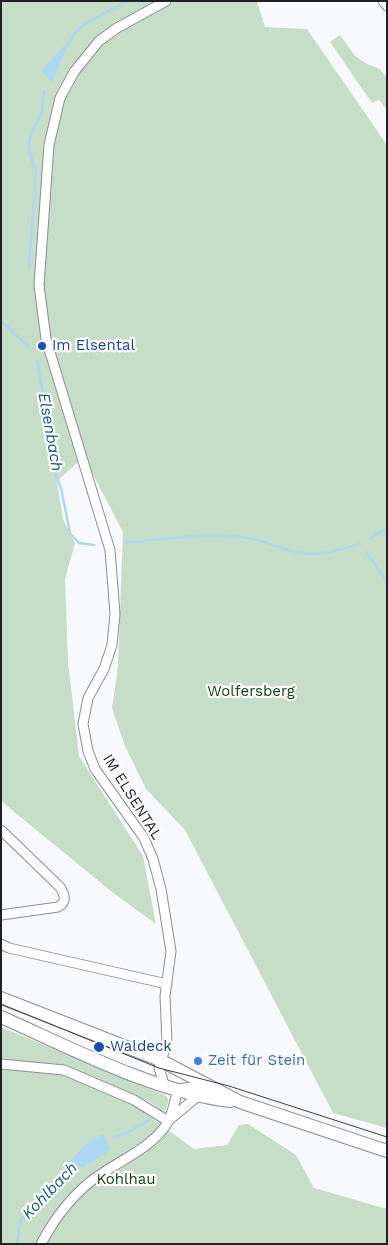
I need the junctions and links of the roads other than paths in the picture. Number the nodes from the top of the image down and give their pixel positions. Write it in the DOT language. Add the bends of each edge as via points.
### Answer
graph roads {
  1 [pos="166,1"];
  2 [pos="383,1"];
  3 [pos="387,6"];
  4 [pos="1,830"];
  5 [pos="1,915"];
  6 [pos="1,944"];
  7 [pos="167,984"];
  8 [pos="1,998"];
  9 [pos="1,1017"];
  10 [pos="165,1057"];
  11 [pos="1,1064"];
  12 [pos="164,1084"];
  13 [pos="178,1089"];
  14 [pos="218,1091"];
  15 [pos="199,1095"];
  16 [pos="240,1102"];
  17 [pos="168,1121"];
  18 [pos="387,1151"];
  19 [pos="42,1244"];
  1 -- 7 [label="street, IM ELSENTAL" via="99,40 74,72 60,98 49,145 39,284 46,339 110,550 115,614 112,645 104,669 88,698 83,724 85,737 95,769 144,838 153,859 170,941"];
  2 -- 3 [label="street"];
  4 -- 5 [label="street" via="60,887 65,898 58,908"];
  6 -- 7 [label="street"];
  7 -- 10 [label="street, IM ELSENTAL"];
  8 -- 10 [label="main road"];
  9 -- 12 [label="main road"];
  10 -- 12 [label="street, IM ELSENTAL" via="159,1072"];
  10 -- 14 [label="main road" via="180,1072"];
  11 -- 17 [label="street" via="64,1070 134,1100"];
  12 -- 13 [label="main road"];
  13 -- 14 [label="street" via="194,1087"];
  13 -- 15 [label="main road"];
  13 -- 17 [label="street"];
  14 -- 16 [label="main road"];
  15 -- 16 [label="main road"];
  15 -- 17 [label="street"];
  16 -- 18 [label="main road"];
  17 -- 19 [label="street" via="162,1131 129,1157 100,1174 74,1197 49,1229"];
}
